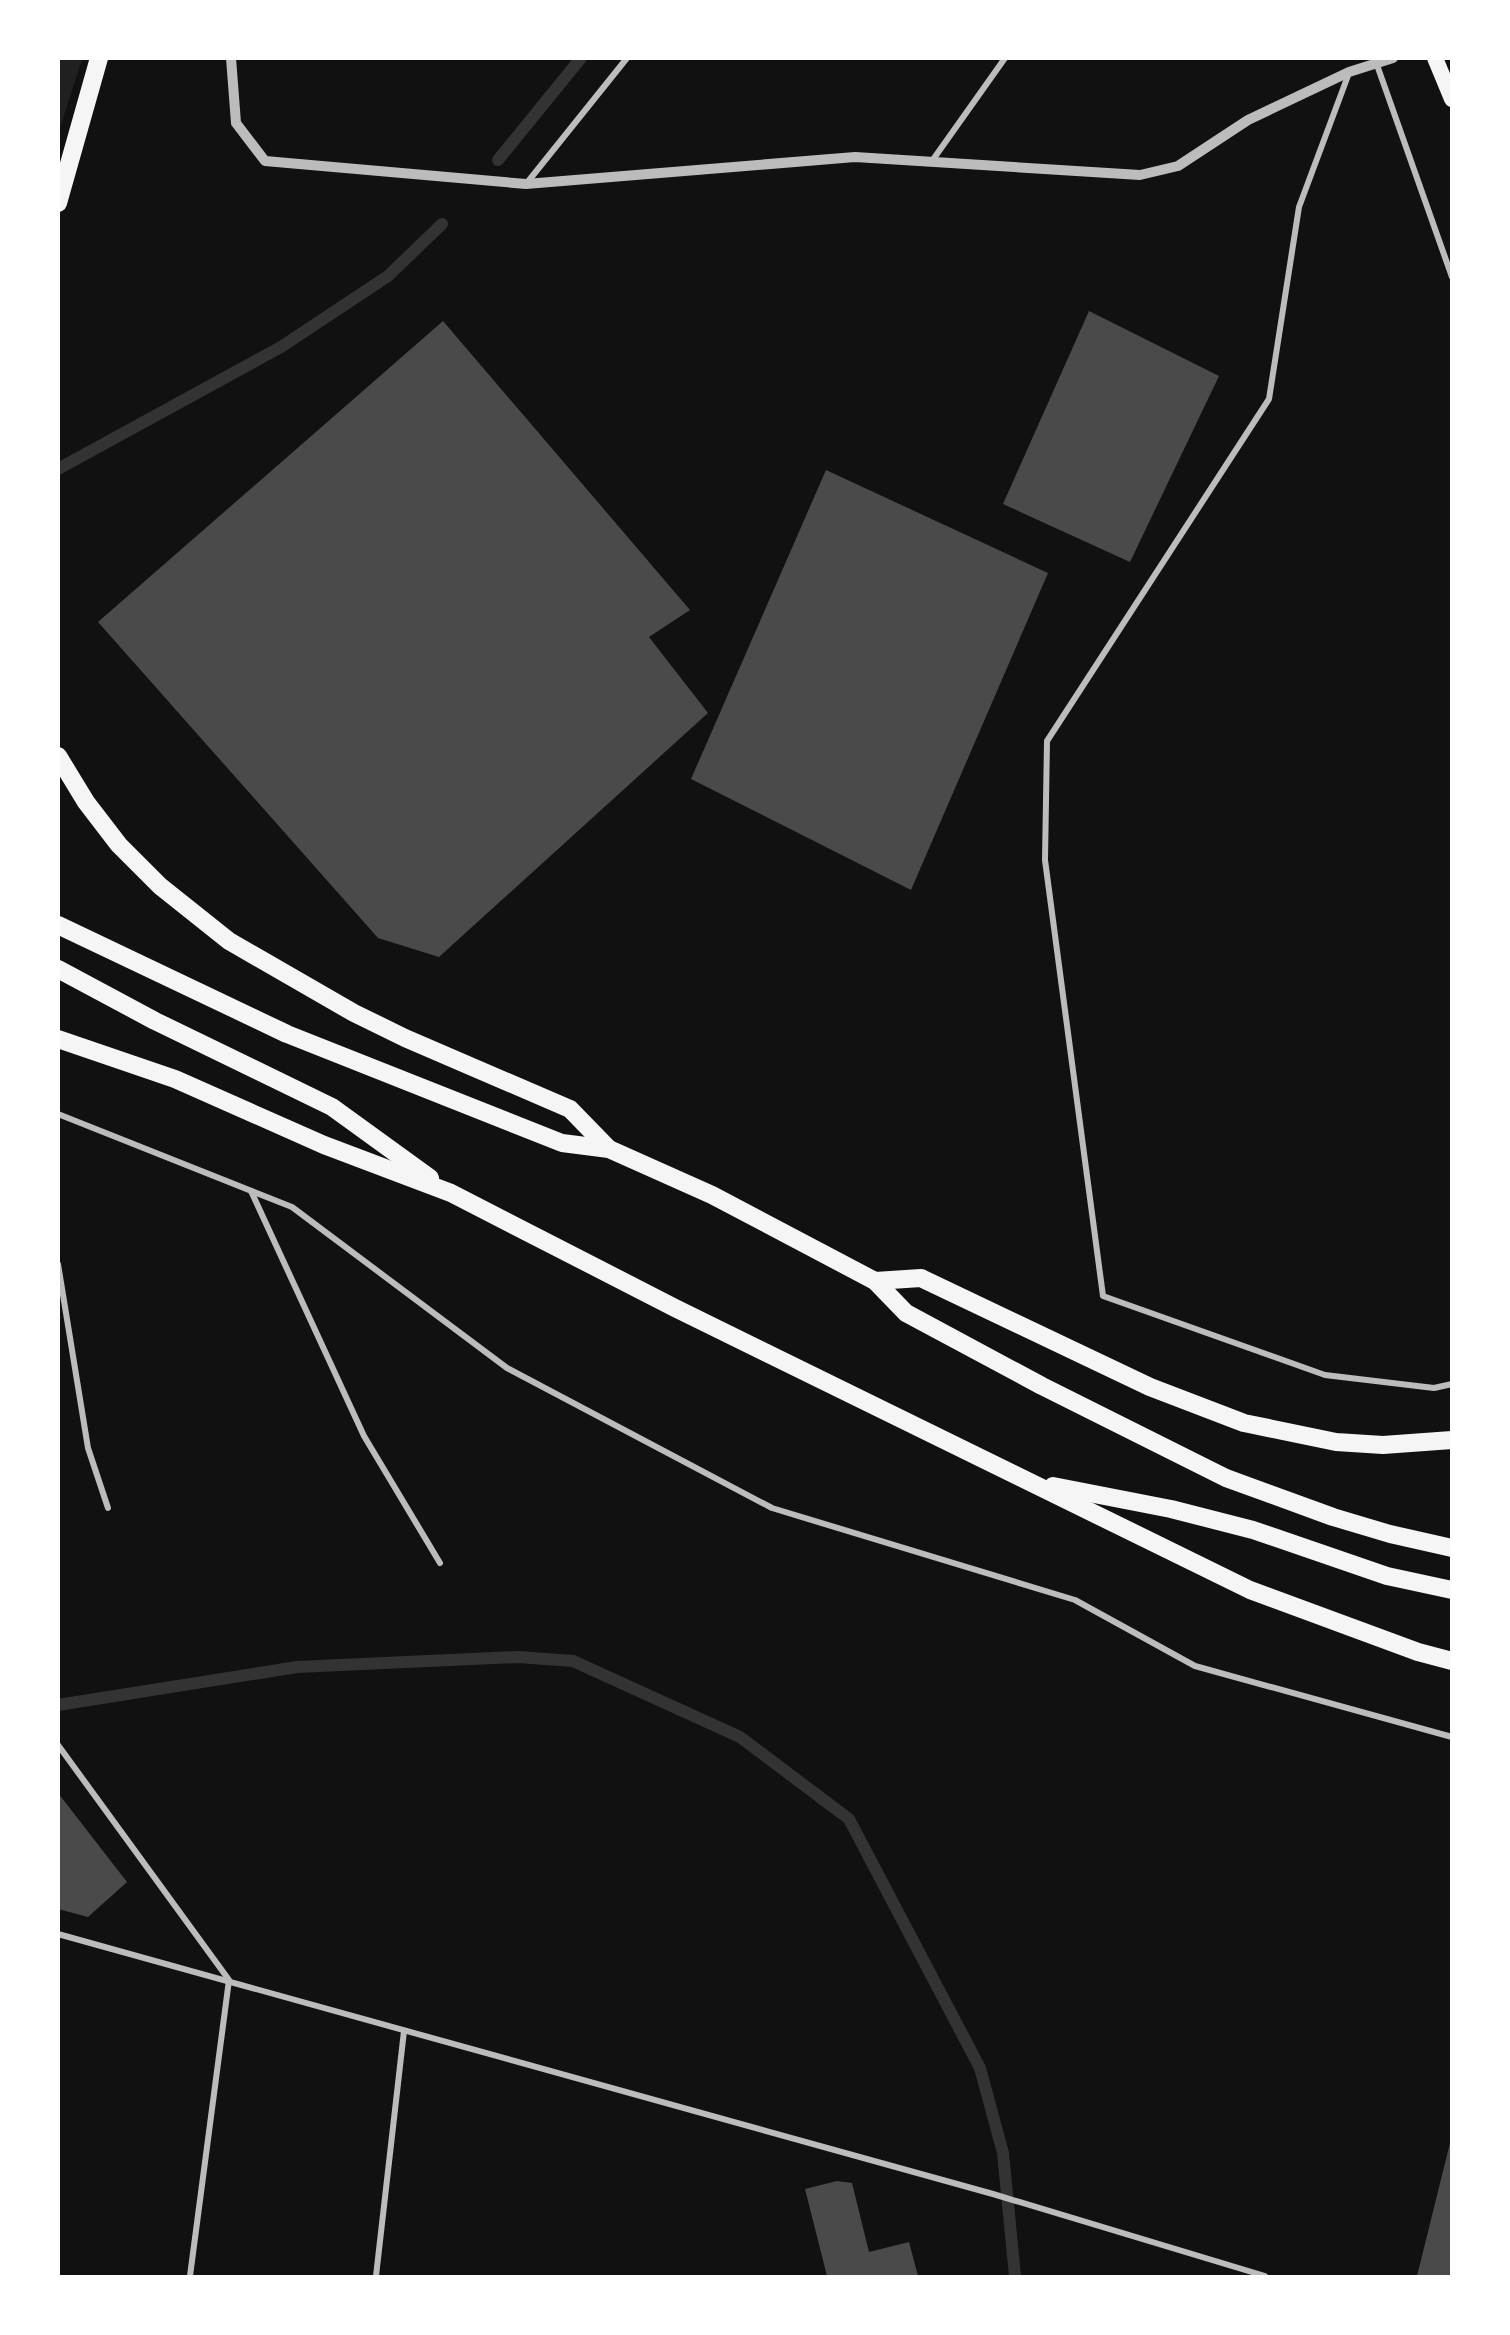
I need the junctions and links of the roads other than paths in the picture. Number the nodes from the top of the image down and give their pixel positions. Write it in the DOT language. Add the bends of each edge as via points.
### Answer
graph roads {
  1 [pos="99,58"];
  2 [pos="231,58"];
  3 [pos="627,58"];
  4 [pos="1005,58"];
  5 [pos="1393,58"];
  6 [pos="1435,58"];
  7 [pos="1377,64"];
  8 [pos="1349,72"];
  9 [pos="1452,99"];
  10 [pos="932,161"];
  11 [pos="526,184"];
  12 [pos="58,204"];
  13 [pos="1452,277"];
  14 [pos="58,756"];
  15 [pos="58,924"];
  16 [pos="58,969"];
  17 [pos="58,1039"];
  18 [pos="58,1114"];
  19 [pos="609,1149"];
  20 [pos="251,1191"];
  21 [pos="451,1193"];
  22 [pos="58,1264"];
  23 [pos="875,1281"];
  24 [pos="1452,1384"];
  25 [pos="1452,1440"];
  26 [pos="1029,1482"];
  27 [pos="108,1508"];
  28 [pos="1452,1548"];
  29 [pos="440,1563"];
  30 [pos="1452,1590"];
  31 [pos="1452,1661"];
  32 [pos="1452,1737"];
  33 [pos="58,1745"];
  34 [pos="58,1934"];
  35 [pos="229,1980"];
  36 [pos="404,2031"];
  37 [pos="190,2277"];
  38 [pos="376,2277"];
  39 [pos="1265,2277"];
  1 -- 12 [label="highway"];
  2 -- 11 [label="street" via="236,123 265,161"];
  3 -- 11 [label="street"];
  4 -- 10 [label="street"];
  5 -- 7 [label="street"];
  6 -- 9 [label="highway"];
  7 -- 8 [label="street"];
  7 -- 13 [label="street"];
  8 -- 10 [label="street" via="1248,120 1178,166 1140,175"];
  8 -- 24 [label="street" via="1299,207 1269,399 1047,741 1045,860 1103,1296 1324,1375 1434,1388"];
  10 -- 11 [label="street" via="855,157"];
  14 -- 19 [label="highway" via="119,845 160,886 229,940 354,1013 570,1109"];
  15 -- 19 [label="highway" via="287,1034 562,1143"];
  16 -- 21 [label="highway" via="332,1107"];
  17 -- 21 [label="highway" via="175,1080 324,1145"];
  18 -- 20 [label="street"];
  19 -- 23 [label="highway" via="712,1195"];
  20 -- 29 [label="street" via="364,1436"];
  20 -- 32 [label="street" via="292,1207 507,1368 772,1509 1075,1600 1195,1666"];
  21 -- 26 [label="highway"];
  22 -- 27 [label="street" via="88,1448"];
  23 -- 25 [label="highway" via="921,1278 1150,1387 1244,1423 1336,1442 1383,1445"];
  23 -- 28 [label="highway" via="906,1313 1226,1478 1334,1517"];
  26 -- 30 [label="highway" via="1171,1509 1253,1530 1387,1576"];
  26 -- 31 [label="highway" via="1250,1590"];
  33 -- 35 [label="street"];
  34 -- 35 [label="street"];
  35 -- 36 [label="street"];
  35 -- 37 [label="street"];
  36 -- 38 [label="street"];
  36 -- 39 [label="street" via="993,2194"];
}
